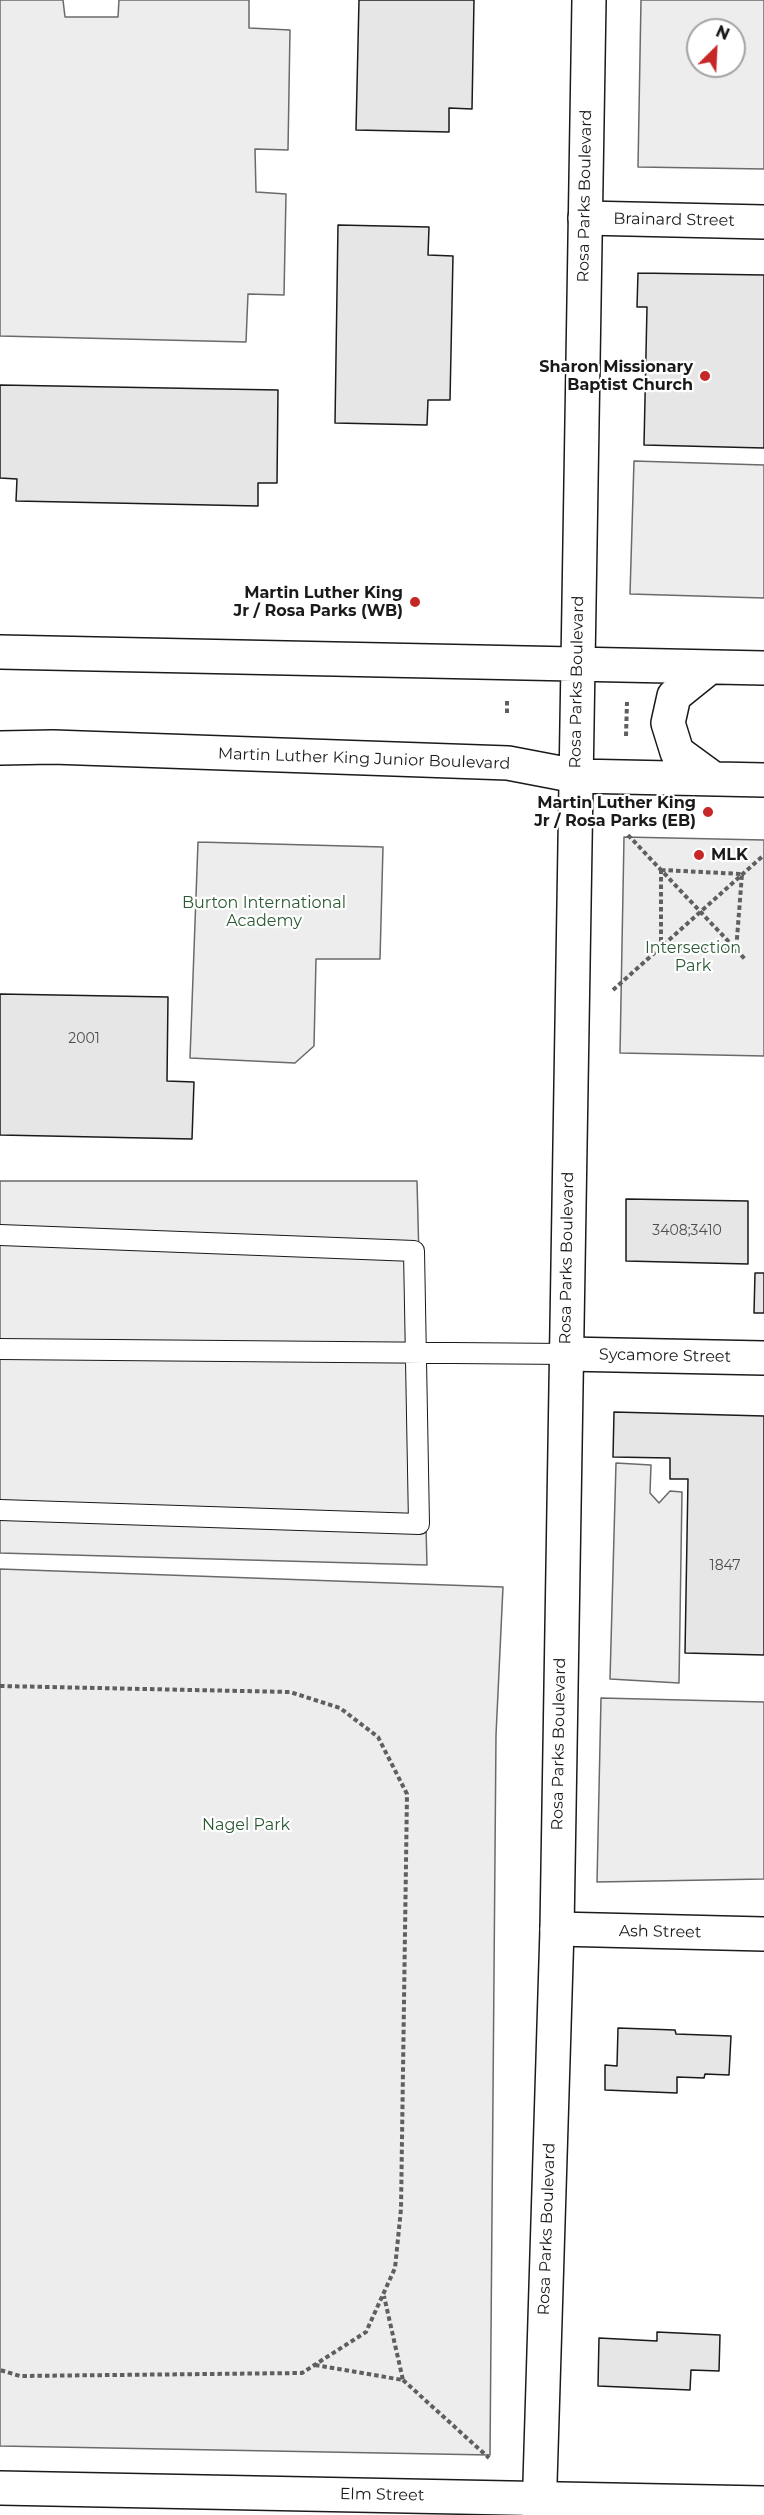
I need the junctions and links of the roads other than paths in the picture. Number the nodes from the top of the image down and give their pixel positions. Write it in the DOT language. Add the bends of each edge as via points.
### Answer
graph roads {
  1 [pos="589,0"];
  2 [pos="585,218"];
  3 [pos="764,222"];
  4 [pos="0,652"];
  5 [pos="577,664"];
  6 [pos="710,667"];
  7 [pos="764,668"];
  8 [pos="0,748"];
  9 [pos="576,776"];
  10 [pos="714,779"];
  11 [pos="764,780"];
  12 [pos="0,1235"];
  13 [pos="0,1349"];
  14 [pos="417,1353"];
  15 [pos="566,1354"];
  16 [pos="764,1358"];
  17 [pos="0,1510"];
  18 [pos="557,1929"];
  19 [pos="764,1934"];
  20 [pos="0,2488"];
  21 [pos="764,2503"];
  22 [pos="539,2507"];
  1 -- 2 [label="street, Rosa Parks Boulevard"];
  2 -- 3 [label="street, Brainard Street"];
  2 -- 5 [label="street, Rosa Parks Boulevard"];
  4 -- 5 [label="street"];
  5 -- 6 [label="street"];
  5 -- 9 [label="street, Rosa Parks Boulevard"];
  6 -- 7 [label="street"];
  6 -- 10 [label="street" via="674,696 668,723 677,752"];
  8 -- 9 [label="street, Martin Luther King Junior Boulevard" via="508,763"];
  9 -- 10 [label="street, Martin Luther King Junior Boulevard"];
  9 -- 15 [label="street, Rosa Parks Boulevard"];
  10 -- 11 [label="street, Martin Luther King Junior Boulevard"];
  12 -- 14 [label="lane" via="414,1251"];
  13 -- 14 [label="lane"];
  14 -- 15 [label="lane"];
  14 -- 17 [label="lane" via="419,1524"];
  15 -- 16 [label="street, Sycamore Street"];
  15 -- 18 [label="street, Rosa Parks Boulevard"];
  18 -- 19 [label="street, Ash Street"];
  18 -- 22 [label="street, Rosa Parks Boulevard"];
  20 -- 22 [label="street, Elm Street"];
  21 -- 22 [label="street, Elm Street"];
}
